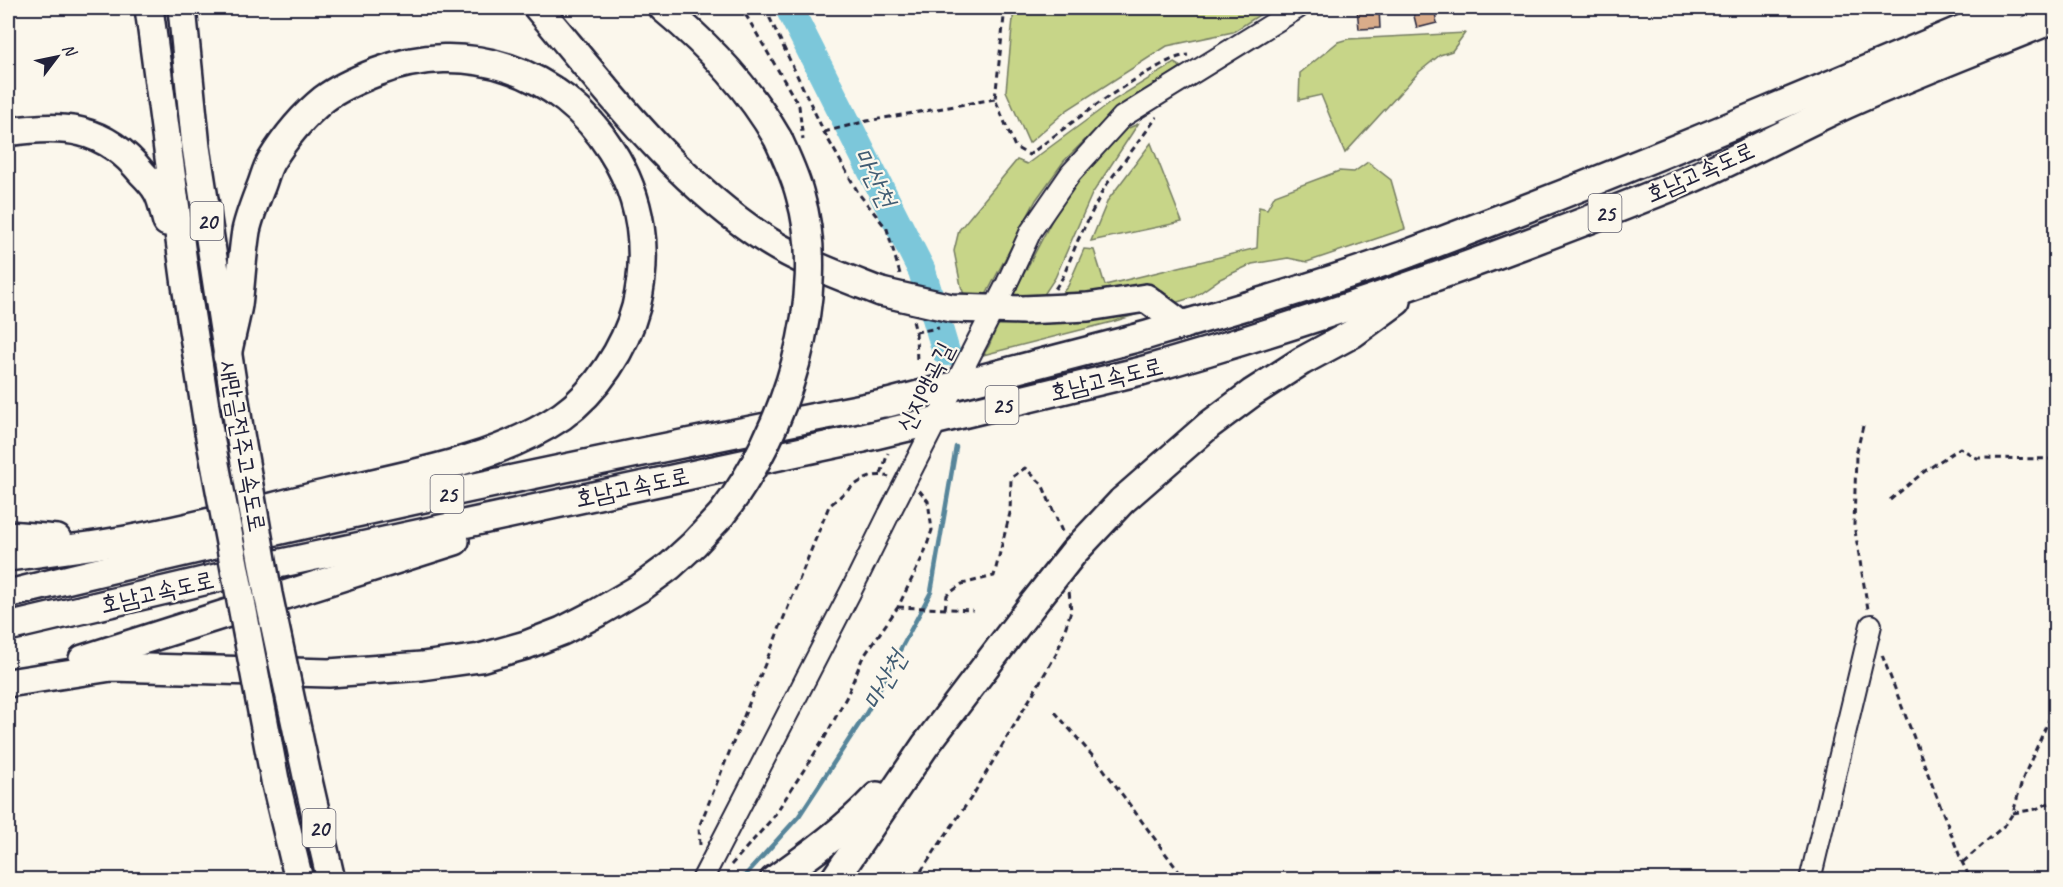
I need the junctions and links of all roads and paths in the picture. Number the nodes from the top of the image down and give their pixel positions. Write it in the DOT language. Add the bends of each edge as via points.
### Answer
graph roads {
  1 [pos="149,8"];
  2 [pos="182,8"];
  3 [pos="538,8"];
  4 [pos="663,8"];
  5 [pos="737,8"];
  6 [pos="765,8"];
  7 [pos="1005,8"];
  8 [pos="1298,8"];
  9 [pos="2012,8"];
  10 [pos="2055,18"];
  11 [pos="1225,53"];
  12 [pos="995,99"];
  13 [pos="1160,112"];
  14 [pos="8,132"];
  15 [pos="824,132"];
  16 [pos="804,146"];
  17 [pos="1424,281"];
  18 [pos="186,285"];
  19 [pos="891,286"];
  20 [pos="1052,293"];
  21 [pos="910,311"];
  22 [pos="1182,325"];
  23 [pos="928,330"];
  24 [pos="916,332"];
  25 [pos="227,356"];
  26 [pos="917,363"];
  27 [pos="1863,426"];
  28 [pos="662,448"];
  29 [pos="2055,459"];
  30 [pos="457,464"];
  31 [pos="613,491"];
  32 [pos="1890,500"];
  33 [pos="8,535"];
  34 [pos="128,540"];
  35 [pos="8,557"];
  36 [pos="8,594"];
  37 [pos="898,607"];
  38 [pos="973,610"];
  39 [pos="1871,626"];
  40 [pos="8,627"];
  41 [pos="8,683"];
  42 [pos="2055,704"];
  43 [pos="1055,712"];
  44 [pos="926,746"];
  45 [pos="2055,800"];
  46 [pos="2013,813"];
  47 [pos="1962,862"];
  48 [pos="782,874"];
  49 [pos="299,879"];
  50 [pos="331,879"];
  51 [pos="702,879"];
  52 [pos="834,879"];
  53 [pos="1185,879"];
  54 [pos="1810,879"];
  55 [pos="1971,879"];
  1 -- 18 [label="highway, 새만금전주고속도로 / 20"];
  2 -- 25 [label="highway, 새만금전주고속도로 / 20" via="196,147"];
  3 -- 19 [label="highway" via="666,157 715,203 770,242 825,270"];
  4 -- 41 [label="highway, bridge" via="718,58 778,139 801,196 809,273 801,345 775,419 738,494 694,544 623,598 562,632 480,658 329,673 111,667"];
  5 -- 16 [label="path" via="747,17 799,106"];
  6 -- 15 [label="path"];
  7 -- 12 [label="path"];
  8 -- 11 [label="street, 신지앵곡길"];
  9 -- 22 [label="highway, 호남고속도로 / 25" via="1761,113 1402,255"];
  10 -- 17 [label="highway, 호남고속도로 / 25" via="1835,110 1675,186"];
  11 -- 12 [label="path" via="1177,56 1090,108 1029,155 1015,147"];
  11 -- 51 [label="street, 신지앵곡길, bridge" via="1122,117 1071,173 1031,231 854,587"];
  12 -- 15 [label="path"];
  13 -- 20 [label="path" via="1104,188 1064,277"];
  14 -- 18 [label="highway" via="42,127 81,131 109,142 133,162 158,191"];
  15 -- 19 [label="path" via="859,194 887,229"];
  17 -- 31 [label="highway, 호남고속도로 / 25, bridge" via="1241,343 1141,371 863,438"];
  17 -- 44 [label="highway, bridge" via="1352,333 1244,399 1122,501 1033,603"];
  18 -- 49 [label="highway, 새만금전주고속도로 / 20, bridge" via="209,432 275,780"];
  19 -- 22 [label="highway, bridge" via="951,308 1088,307 1146,298"];
  21 -- 24 [label="path"];
  22 -- 28 [label="highway, 호남고속도로 / 25, bridge" via="888,403"];
  23 -- 24 [label="path"];
  24 -- 26 [label="path"];
  25 -- 30 [label="highway" via="247,227 269,164 299,122 327,97 356,80 417,61 472,59 524,74 579,110 604,138 625,171 638,207 642,238 640,291 624,340 588,392 562,416 520,439"];
  25 -- 50 [label="highway, 새만금전주고속도로 / 20, bridge" via="268,594"];
  27 -- 39 [label="path" via="1856,455 1854,525"];
  28 -- 30 [label="highway"];
  28 -- 36 [label="highway, 호남고속도로 / 25"];
  29 -- 32 [label="path" via="1977,458 1960,448"];
  30 -- 34 [label="highway"];
  31 -- 40 [label="highway, 호남고속도로 / 25"];
  31 -- 41 [label="highway"];
  33 -- 34 [label="highway"];
  34 -- 35 [label="highway"];
  37 -- 38 [label="path"];
  39 -- 47 [label="path"];
  39 -- 54 [label="street"];
  42 -- 46 [label="path" via="2023,778"];
  43 -- 53 [label="path" via="1102,767"];
  44 -- 48 [label="highway" via="863,811"];
  44 -- 52 [label="highway"];
  45 -- 46 [label="path"];
  46 -- 47 [label="path" via="2006,824"];
  47 -- 55 [label="path"];
}
